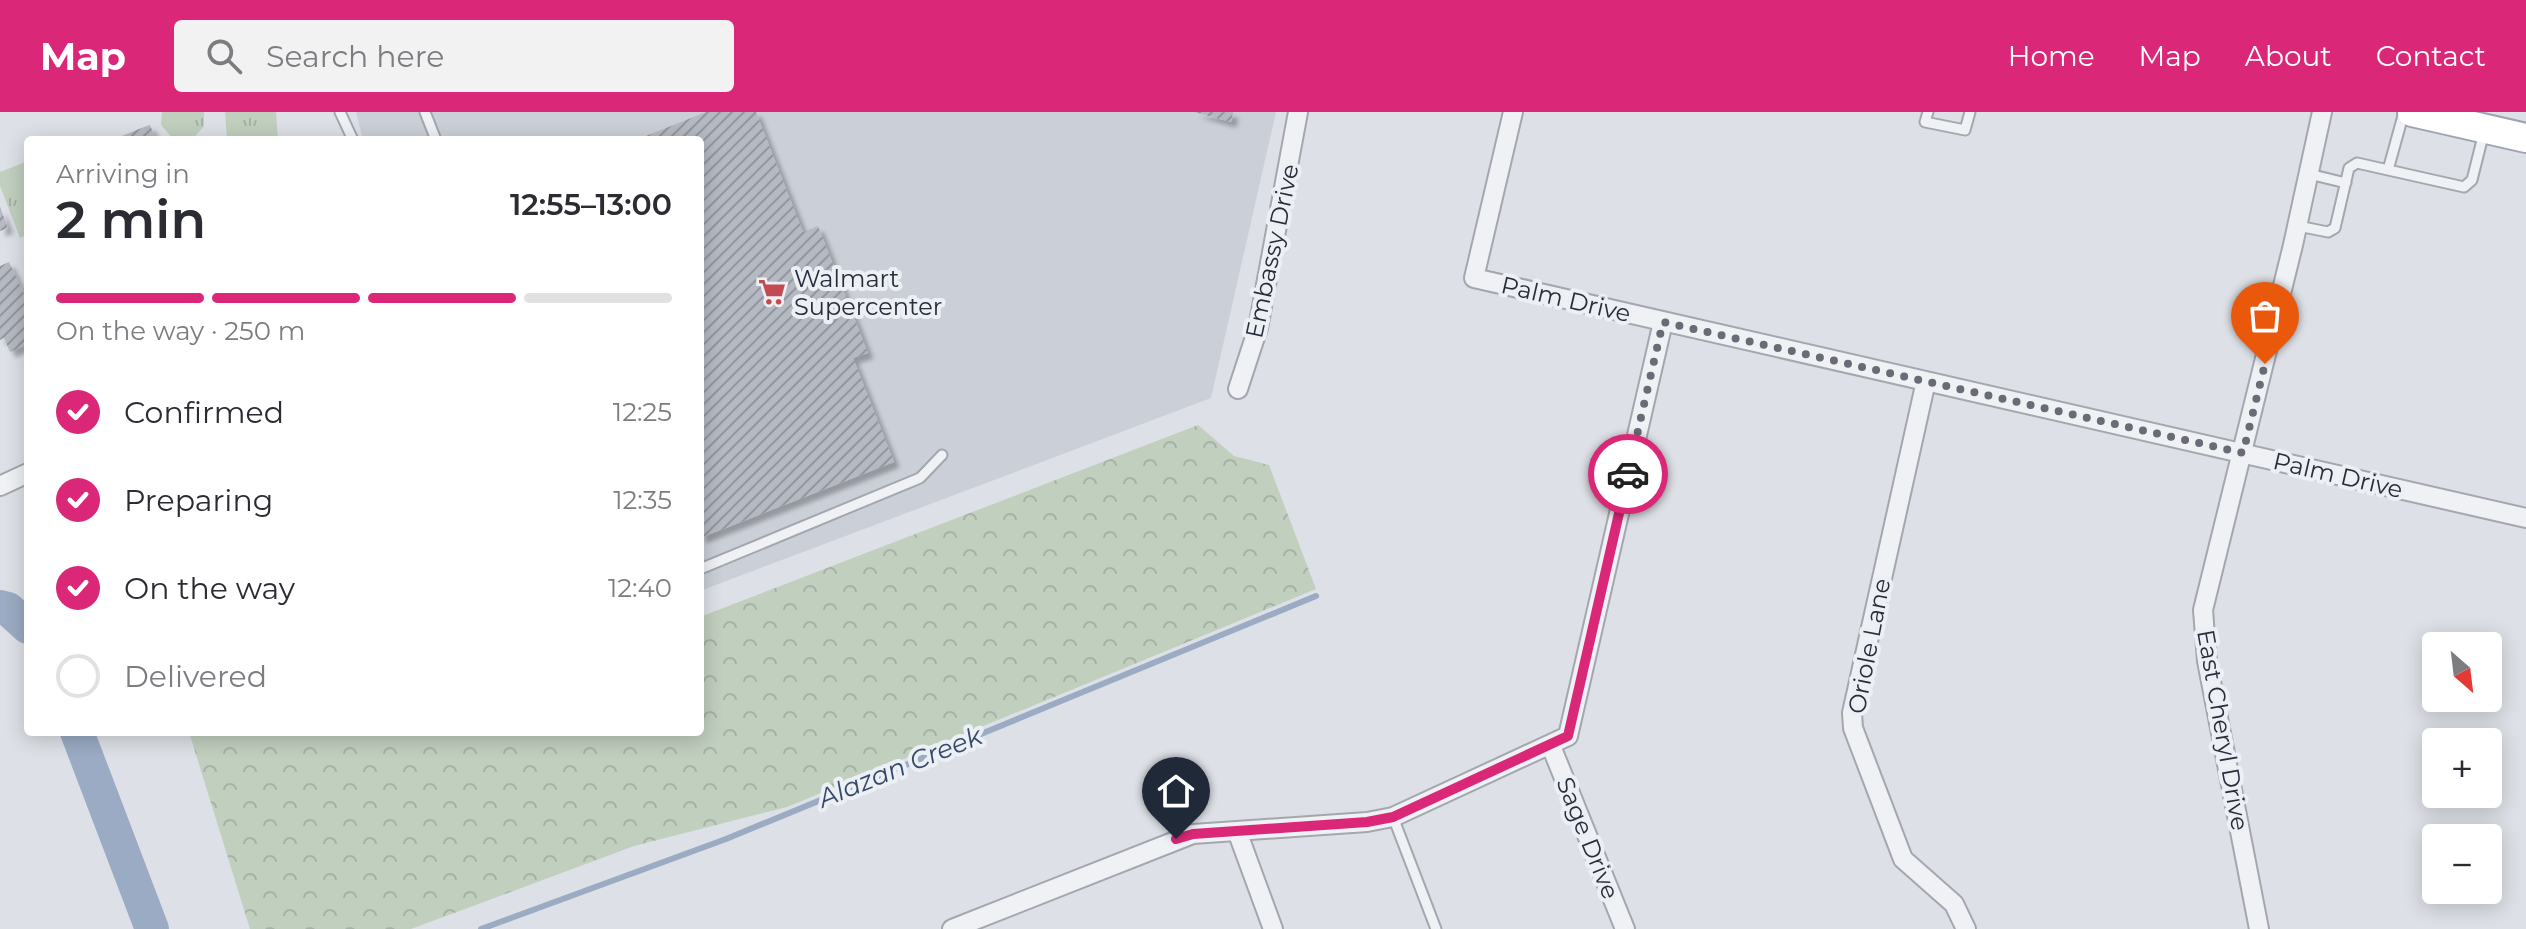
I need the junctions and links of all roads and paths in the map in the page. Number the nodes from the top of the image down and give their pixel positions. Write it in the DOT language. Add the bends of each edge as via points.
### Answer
graph roads {
  1 [pos="340,112"];
  2 [pos="425,112"];
  3 [pos="1298,112"];
  4 [pos="1513,112"];
  5 [pos="1928,112"];
  6 [pos="1970,112"];
  7 [pos="2322,112"];
  8 [pos="2404,112"];
  9 [pos="2429,114"];
  10 [pos="2503,130"];
  11 [pos="351,136"];
  12 [pos="434,136"];
  13 [pos="2388,170"];
  14 [pos="2309,174"];
  15 [pos="2346,183"];
  16 [pos="2298,226"];
  17 [pos="1663,322"];
  18 [pos="1926,381"];
  19 [pos="1238,389"];
  20 [pos="2243,453"];
  21 [pos="942,455"];
  22 [pos="24,475"];
  23 [pos="0,486"];
  24 [pos="2526,518"];
  25 [pos="704,567"];
  26 [pos="1551,746"];
  27 [pos="1393,817"];
  28 [pos="1237,831"];
  29 [pos="952,929"];
  30 [pos="1273,929"];
  31 [pos="1436,929"];
  32 [pos="1625,929"];
  33 [pos="1966,929"];
  34 [pos="2259,929"];
  1 -- 11 [label="lane"];
  2 -- 12 [label="lane"];
  3 -- 19 [label="street, Embassy Drive" via="1258,328"];
  4 -- 17 [label="street, Palm Drive" via="1474,278"];
  5 -- 6 [label="lane" via="1925,122 1965,130"];
  7 -- 14 [label="street, East Cheryl Drive"];
  8 -- 13 [label="lane"];
  9 -- 10 [label="main road"];
  10 -- 13 [label="lane" via="2464,187"];
  13 -- 15 [label="lane" via="2357,163 2349,168"];
  14 -- 15 [label="lane"];
  14 -- 16 [label="street, East Cheryl Drive"];
  15 -- 16 [label="lane" via="2335,228 2328,232"];
  16 -- 20 [label="street, East Cheryl Drive"];
  17 -- 18 [label="street, Palm Drive"];
  17 -- 26 [label="street" via="1571,729"];
  18 -- 20 [label="street, Palm Drive"];
  18 -- 33 [label="street, Oriole Lane" via="1852,713 1853,728 1903,859 1954,904"];
  20 -- 24 [label="street, Palm Drive"];
  20 -- 34 [label="street, East Cheryl Drive" via="2203,610"];
  21 -- 25 [label="lane" via="920,478"];
  22 -- 23 [label="street"];
  26 -- 27 [label="street"];
  26 -- 32 [label="street, Sage Drive"];
  27 -- 28 [label="street"];
  27 -- 31 [label="lane"];
  28 -- 29 [label="street" via="1193,834 1159,844"];
  28 -- 30 [label="street"];
}
